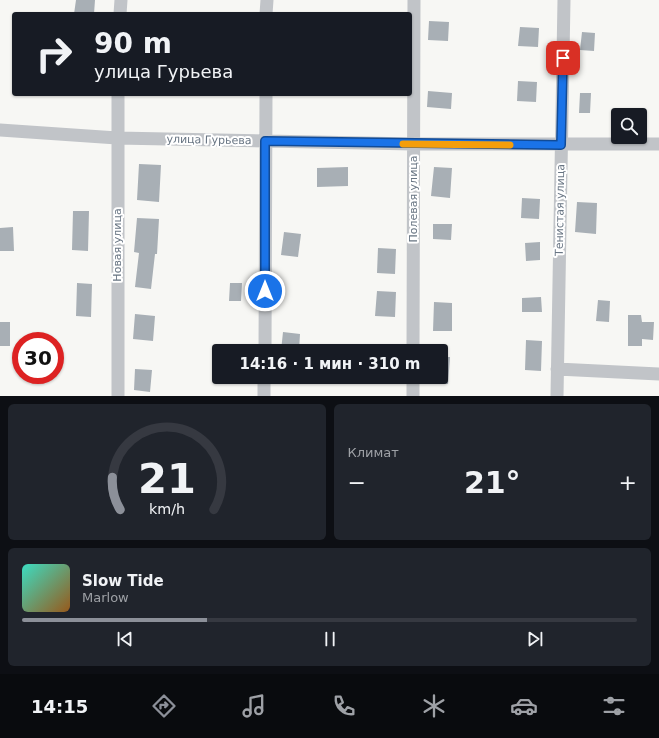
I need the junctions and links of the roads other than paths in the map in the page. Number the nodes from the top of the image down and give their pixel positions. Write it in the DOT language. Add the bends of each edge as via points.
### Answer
graph roads {
  1 [pos="121,0"];
  2 [pos="267,0"];
  3 [pos="414,0"];
  4 [pos="564,0"];
  5 [pos="120,12"];
  6 [pos="266,12"];
  7 [pos="118,96"];
  8 [pos="266,96"];
  9 [pos="0,130"];
  10 [pos="117,138"];
  11 [pos="265,141"];
  12 [pos="413,144"];
  13 [pos="659,144"];
  14 [pos="561,145"];
  15 [pos="264,344"];
  16 [pos="413,344"];
  17 [pos="557,369"];
  18 [pos="659,374"];
  19 [pos="264,384"];
  20 [pos="413,384"];
  21 [pos="118,396"];
  22 [pos="264,396"];
  23 [pos="413,396"];
  24 [pos="556,396"];
  1 -- 5 [label="street"];
  2 -- 6 [label="street"];
  3 -- 12 [label="street, Полевая улица"];
  4 -- 14 [label="street, Тенистая улица"];
  7 -- 10 [label="street, Новая улица"];
  8 -- 11 [label="street"];
  9 -- 10 [label="street, улица Гурьева"];
  10 -- 11 [label="street, улица Гурьева"];
  10 -- 21 [label="street, Новая улица"];
  11 -- 12 [label="street, улица Гурьева"];
  11 -- 15 [label="street"];
  12 -- 14 [label="street, улица Гурьева"];
  12 -- 16 [label="street, Полевая улица"];
  13 -- 14 [label="street, улица Гурьева"];
  14 -- 17 [label="street, Тенистая улица"];
  17 -- 18 [label="street"];
  17 -- 24 [label="street, Тенистая улица"];
  19 -- 22 [label="street"];
  20 -- 23 [label="street"];
}
